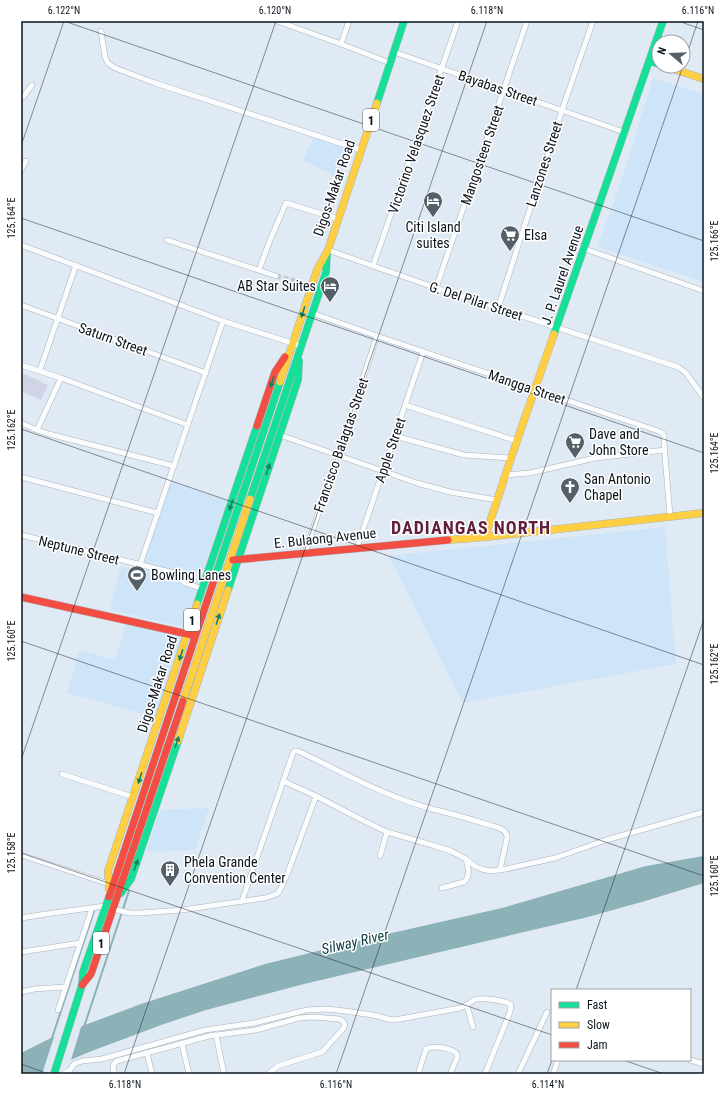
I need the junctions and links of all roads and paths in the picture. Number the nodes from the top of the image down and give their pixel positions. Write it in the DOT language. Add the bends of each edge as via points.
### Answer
graph roads {
  1 [pos="277,21"];
  2 [pos="349,21"];
  3 [pos="404,21"];
  4 [pos="458,21"];
  5 [pos="527,21"];
  6 [pos="593,21"];
  7 [pos="663,21"];
  8 [pos="101,31"];
  9 [pos="341,44"];
  10 [pos="394,52"];
  11 [pos="649,61"];
  12 [pos="390,63"];
  13 [pos="442,69"];
  14 [pos="689,74"];
  15 [pos="704,79"];
  16 [pos="32,85"];
  17 [pos="504,90"];
  18 [pos="21,98"];
  19 [pos="562,110"];
  20 [pos="624,132"];
  21 [pos="361,150"];
  22 [pos="26,161"];
  23 [pos="21,170"];
  24 [pos="338,219"];
  25 [pos="167,240"];
  26 [pos="21,245"];
  27 [pos="585,249"];
  28 [pos="328,250"];
  29 [pos="76,266"];
  30 [pos="373,266"];
  31 [pos="259,270"];
  32 [pos="276,276"];
  33 [pos="436,288"];
  34 [pos="704,291"];
  35 [pos="21,305"];
  36 [pos="498,308"];
  37 [pos="312,313"];
  38 [pos="58,319"];
  39 [pos="223,321"];
  40 [pos="557,328"];
  41 [pos="377,336"];
  42 [pos="292,346"];
  43 [pos="300,348"];
  44 [pos="423,352"];
  45 [pos="21,365"];
  46 [pos="40,370"];
  47 [pos="206,373"];
  48 [pos="61,378"];
  49 [pos="536,389"];
  50 [pos="704,398"];
  51 [pos="405,405"];
  52 [pos="21,423"];
  53 [pos="188,424"];
  54 [pos="37,430"];
  55 [pos="280,434"];
  56 [pos="395,436"];
  57 [pos="517,441"];
  58 [pos="665,450"];
  59 [pos="337,454"];
  60 [pos="511,458"];
  61 [pos="174,466"];
  62 [pos="383,471"];
  63 [pos="506,475"];
  64 [pos="21,477"];
  65 [pos="497,500"];
  66 [pos="158,513"];
  67 [pos="704,513"];
  68 [pos="670,516"];
  69 [pos="21,535"];
  70 [pos="485,537"];
  71 [pos="357,548"];
  72 [pos="305,553"];
  73 [pos="238,560"];
  74 [pos="212,561"];
  75 [pos="140,565"];
  76 [pos="203,589"];
  77 [pos="21,596"];
  78 [pos="188,634"];
  79 [pos="211,640"];
  80 [pos="62,774"];
  81 [pos="283,781"];
  82 [pos="316,796"];
  83 [pos="133,797"];
  84 [pos="704,812"];
  85 [pos="387,832"];
  86 [pos="21,855"];
  87 [pos="380,856"];
  88 [pos="466,859"];
  89 [pos="500,870"];
  90 [pos="108,884"];
  91 [pos="442,888"];
  92 [pos="109,896"];
  93 [pos="117,898"];
  94 [pos="242,901"];
  95 [pos="105,906"];
  96 [pos="92,908"];
  97 [pos="113,909"];
  98 [pos="21,918"];
  99 [pos="80,943"];
  100 [pos="21,952"];
  101 [pos="82,985"];
  102 [pos="65,987"];
  103 [pos="21,992"];
  104 [pos="467,1006"];
  105 [pos="58,1010"];
  106 [pos="547,1012"];
  107 [pos="473,1027"];
  108 [pos="216,1035"];
  109 [pos="182,1044"];
  110 [pos="147,1053"];
  111 [pos="691,1060"];
  112 [pos="558,1061"];
  113 [pos="704,1064"];
  114 [pos="54,1072"];
  115 [pos="418,1072"];
  116 [pos="63,1074"];
  117 [pos="114,1074"];
  118 [pos="152,1074"];
  119 [pos="188,1074"];
  120 [pos="224,1074"];
  121 [pos="268,1074"];
  122 [pos="450,1074"];
  123 [pos="485,1074"];
  124 [pos="518,1074"];
  125 [pos="553,1074"];
  1 -- 9 [label="street"];
  2 -- 9 [label="street"];
  3 -- 10 [label="main road, Digos-Makar Road / 1"];
  4 -- 13 [label="street, Victorino Velasquez Street"];
  5 -- 17 [label="street, Mangosteen Street"];
  6 -- 19 [label="street, Lanzones Street"];
  7 -- 11 [label="main road, J. P. Laurel Avenue"];
  8 -- 21 [label="street" via="105,57 114,68"];
  9 -- 12 [label="street"];
  10 -- 12 [label="main road, Digos-Makar Road / 1"];
  10 -- 13 [label="street, Bayabas Street"];
  11 -- 20 [label="main road, J. P. Laurel Avenue"];
  12 -- 21 [label="main road, Digos-Makar Road / 1"];
  13 -- 17 [label="street, Bayabas Street"];
  13 -- 30 [label="street, Victorino Velasquez Street"];
  14 -- 15 [label="main road"];
  16 -- 18 [label="street"];
  17 -- 19 [label="street, Bayabas Street"];
  17 -- 33 [label="street, Mangosteen Street"];
  19 -- 20 [label="street, Bayabas Street"];
  19 -- 36 [label="street, Lanzones Street"];
  20 -- 27 [label="main road, J. P. Laurel Avenue"];
  21 -- 24 [label="main road, Digos-Makar Road / 1"];
  22 -- 23 [label="street"];
  24 -- 28 [label="main road, Digos-Makar Road / 1"];
  24 -- 31 [label="street" via="286,203"];
  25 -- 31 [label="street"];
  26 -- 29 [label="street"];
  27 -- 34 [label="street"];
  27 -- 40 [label="main road, J. P. Laurel Avenue"];
  28 -- 30 [label="street, G. Del Pilar Street"];
  28 -- 37 [label="main road, Digos-Makar Road / 1" via="326,272"];
  28 -- 42 [label="main road, Digos-Makar Road / 1, one-way" via="317,270"];
  29 -- 38 [label="street"];
  29 -- 39 [label="street"];
  30 -- 33 [label="street, G. Del Pilar Street"];
  31 -- 32 [label="street"];
  33 -- 36 [label="street, G. Del Pilar Street"];
  35 -- 38 [label="street, Saturn Street"];
  36 -- 40 [label="street, G. Del Pilar Street"];
  37 -- 41 [label="street, Mangga Street"];
  37 -- 43 [label="main road, Digos-Makar Road / 1"];
  38 -- 46 [label="street"];
  38 -- 47 [label="street, Saturn Street"];
  39 -- 42 [label="street"];
  39 -- 47 [label="street"];
  40 -- 49 [label="main road, J. P. Laurel Avenue"];
  40 -- 50 [label="street, G. Del Pilar Street" via="678,367 690,377"];
  41 -- 44 [label="street, Mangga Street"];
  41 -- 59 [label="street, Francisco Balagtas Street"];
  42 -- 43 [label="street"];
  42 -- 74 [label="main road, Digos-Makar Road / 1, one-way" via="275,372"];
  42 -- 92 [label="main road, Digos-Makar Road / 1"];
  43 -- 55 [label="main road, Digos-Makar Road / 1" via="298,380"];
  43 -- 93 [label="main road, Digos-Makar Road / 1"];
  44 -- 49 [label="street, Mangga Street"];
  44 -- 51 [label="street, Apple Street"];
  45 -- 46 [label="street"];
  46 -- 48 [label="street"];
  47 -- 53 [label="street"];
  48 -- 53 [label="street"];
  48 -- 54 [label="street"];
  49 -- 57 [label="main road, J. P. Laurel Avenue"];
  49 -- 58 [label="street, Mangga Street" via="661,432 664,435"];
  51 -- 56 [label="street, Apple Street"];
  51 -- 57 [label="street"];
  52 -- 54 [label="street"];
  53 -- 61 [label="street"];
  54 -- 61 [label="street"];
  55 -- 59 [label="street"];
  73 -- 55 [label="main road, Digos-Makar Road / 1, one-way"];
  56 -- 60 [label="street" via="464,455"];
  56 -- 62 [label="street, Apple Street"];
  57 -- 60 [label="main road, J. P. Laurel Avenue"];
  58 -- 63 [label="street" via="595,458 530,473"];
  58 -- 68 [label="street, Mangga Street"];
  59 -- 62 [label="street"];
  59 -- 72 [label="street, Francisco Balagtas Street"];
  60 -- 63 [label="main road, J. P. Laurel Avenue"];
  61 -- 66 [label="street"];
  62 -- 65 [label="street" via="450,492"];
  62 -- 71 [label="street, Apple Street"];
  63 -- 65 [label="main road, J. P. Laurel Avenue"];
  64 -- 66 [label="street"];
  65 -- 70 [label="main road, J. P. Laurel Avenue"];
  66 -- 75 [label="street"];
  67 -- 68 [label="main road, E. Bulaong Avenue"];
  68 -- 70 [label="main road, E. Bulaong Avenue"];
  69 -- 75 [label="street, Neptune Street"];
  70 -- 71 [label="main road, E. Bulaong Avenue"];
  71 -- 72 [label="main road, E. Bulaong Avenue"];
  72 -- 73 [label="main road, E. Bulaong Avenue"];
  73 -- 74 [label="main road, E. Bulaong Avenue"];
  79 -- 73 [label="main road, Digos-Makar Road / 1, one-way"];
  74 -- 76 [label="main road, Digos-Makar Road / 1"];
  75 -- 76 [label="street, Neptune Street" via="174,573 185,583"];
  76 -- 78 [label="main road, Digos-Makar Road / 1"];
  77 -- 78 [label="main road"];
  78 -- 79 [label="main road"];
  78 -- 83 [label="main road, Digos-Makar Road / 1, one-way"];
  93 -- 79 [label="main road, Digos-Makar Road / 1, one-way" via="132,879"];
  80 -- 83 [label="street"];
  81 -- 82 [label="street"];
  81 -- 89 [label="street" via="293,753 298,751 391,795 497,827 507,834"];
  81 -- 94 [label="street"];
  82 -- 85 [label="street"];
  82 -- 94 [label="street" via="280,890 277,894 265,898"];
  83 -- 90 [label="main road, Digos-Makar Road / 1" via="108,871"];
  84 -- 89 [label="street" via="606,840 555,858"];
  85 -- 87 [label="street"];
  85 -- 88 [label="street" via="432,844"];
  86 -- 90 [label="street"];
  88 -- 89 [label="street" via="482,869"];
  88 -- 91 [label="street" via="469,872 466,880"];
  90 -- 92 [label="main road, Digos-Makar Road / 1"];
  92 -- 95 [label="main road, Digos-Makar Road / 1"];
  93 -- 97 [label="main road, Digos-Makar Road / 1"];
  94 -- 97 [label="street" via="140,913"];
  95 -- 96 [label="street"];
  95 -- 101 [label="main road, Digos-Makar Road / 1" via="83,972"];
  96 -- 98 [label="street"];
  96 -- 99 [label="street"];
  97 -- 101 [label="main road, Digos-Makar Road / 1" via="91,974"];
  99 -- 100 [label="street"];
  99 -- 102 [label="street"];
  101 -- 114 [label="main road, Digos-Makar Road / 1"];
  102 -- 103 [label="street"];
  102 -- 105 [label="street"];
  104 -- 107 [label="street"];
  104 -- 116 [label="street" via="392,1020 337,1010 307,1010 254,1023 205,1030 82,1061 74,1064"];
  104 -- 123 [label="street" via="479,999 506,1002 511,1005"];
  106 -- 124 [label="street"];
  108 -- 109 [label="street"];
  108 -- 120 [label="street"];
  108 -- 121 [label="street" via="256,1030 308,1017 336,1018 343,1021 343,1029 322,1052 278,1066"];
  109 -- 110 [label="street"];
  109 -- 119 [label="street"];
  110 -- 117 [label="street" via="116,1062 113,1066"];
  110 -- 118 [label="street"];
  111 -- 113 [label="street"];
  112 -- 125 [label="street"];
  115 -- 122 [label="street" via="426,1049 432,1047 451,1050 457,1054"];
}
